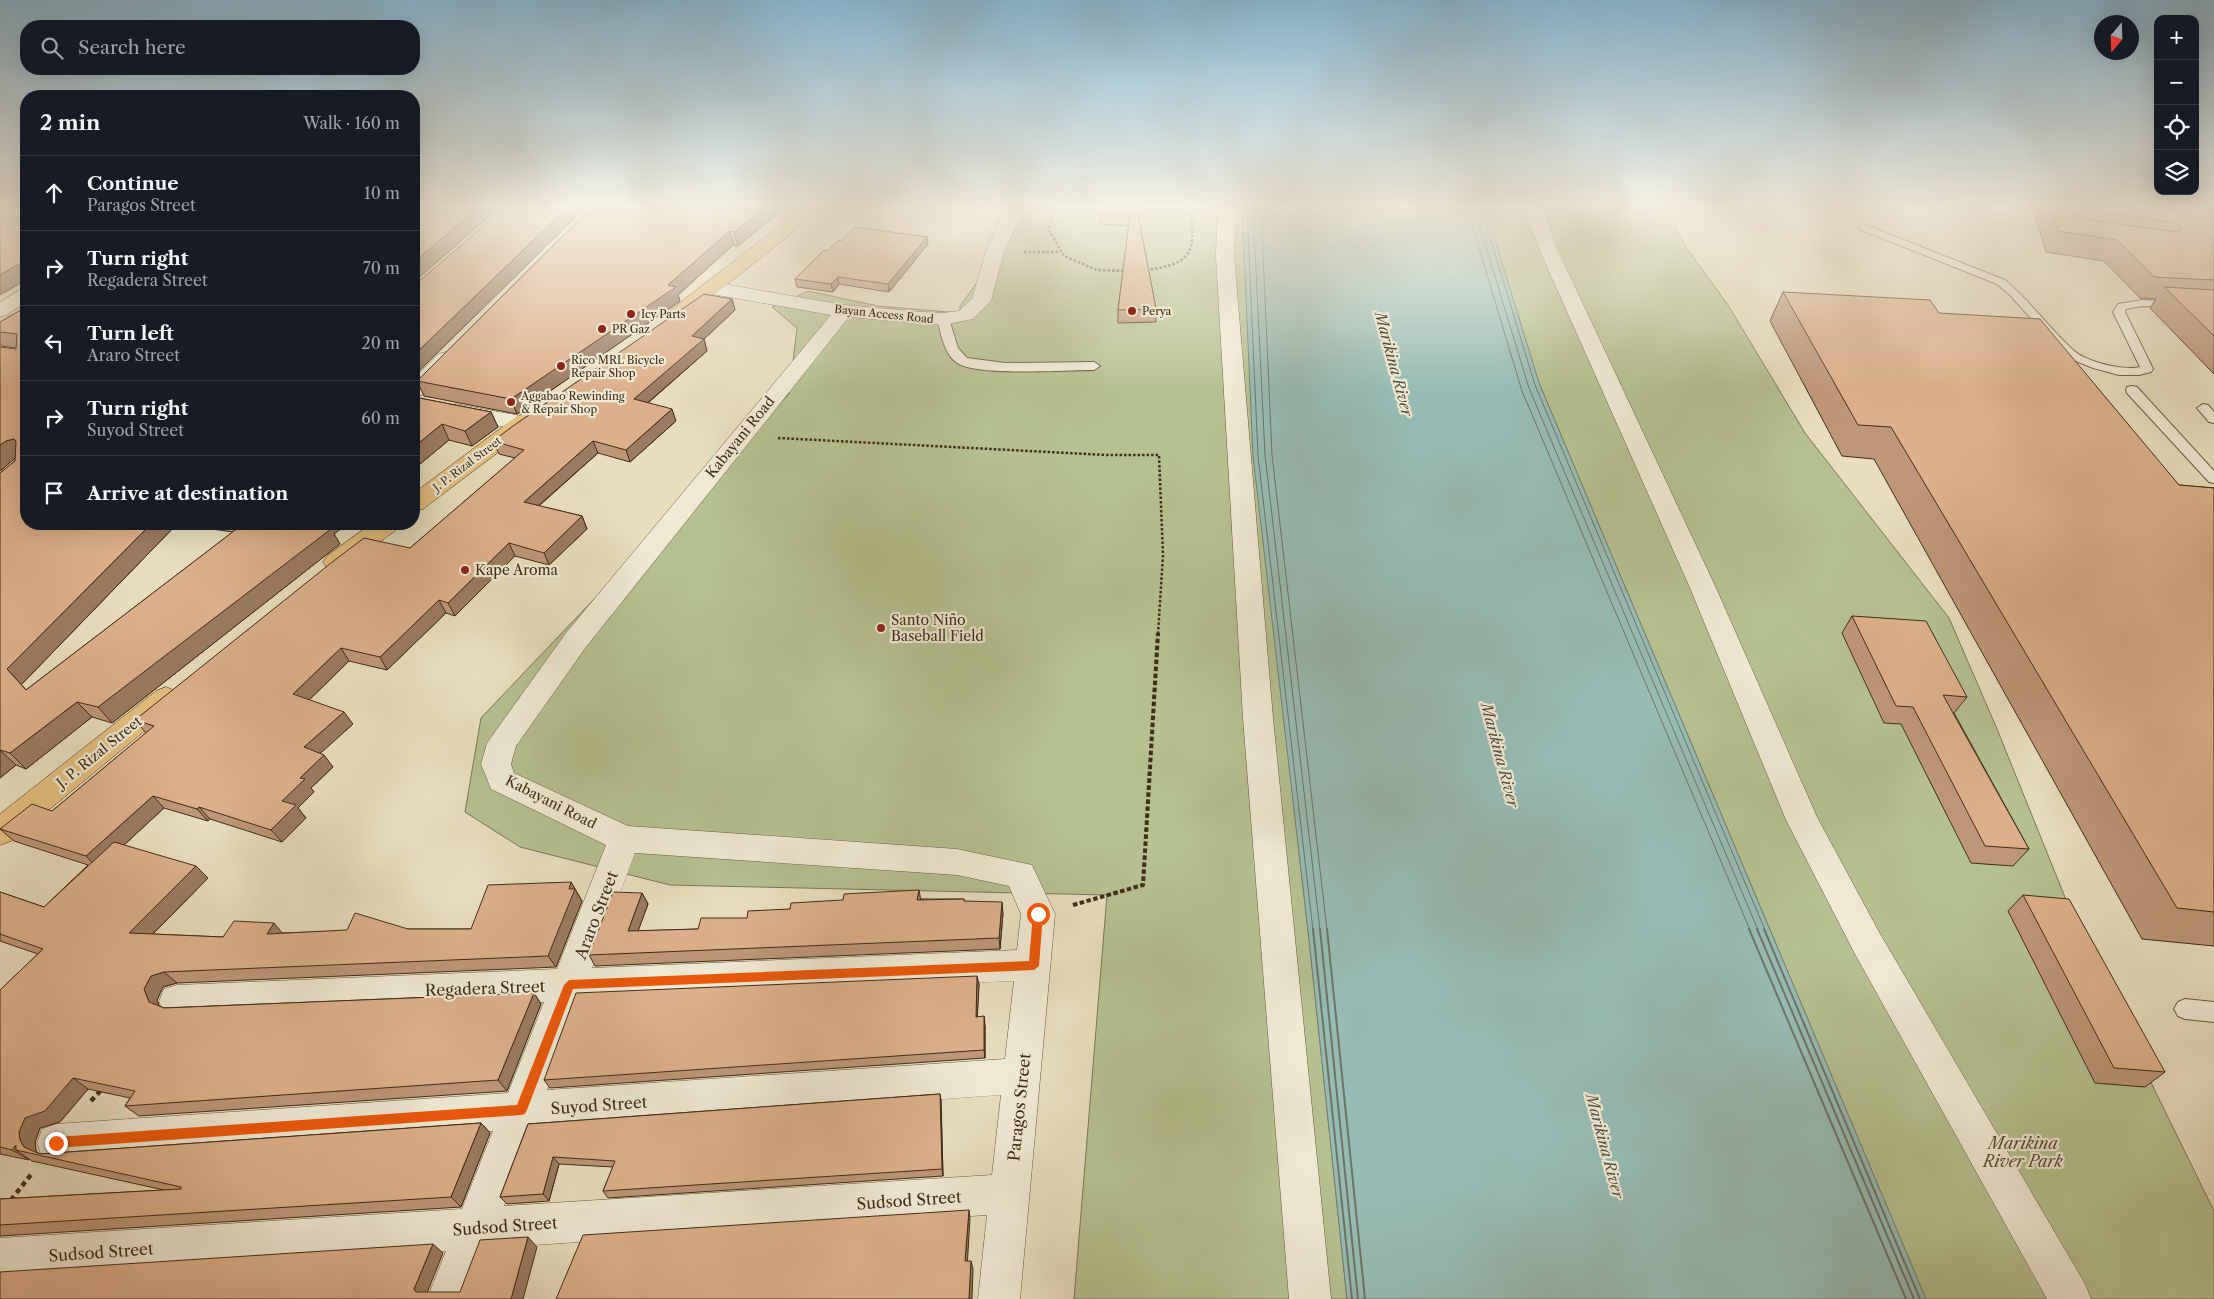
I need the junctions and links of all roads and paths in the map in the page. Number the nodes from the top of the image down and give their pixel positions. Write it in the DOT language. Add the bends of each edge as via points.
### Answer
graph roads {
  1 [pos="736,269"];
  2 [pos="990,269"];
  3 [pos="1094,269"];
  4 [pos="1157,269"];
  5 [pos="1227,269"];
  6 [pos="1557,269"];
  7 [pos="1967,269"];
  8 [pos="1130,271"];
  9 [pos="1139,271"];
  10 [pos="712,288"];
  11 [pos="20,298"];
  12 [pos="2214,307"];
  13 [pos="844,310"];
  14 [pos="0,311"];
  15 [pos="943,319"];
  16 [pos="657,329"];
  17 [pos="456,348"];
  18 [pos="1094,366"];
  19 [pos="2132,390"];
  20 [pos="421,401"];
  21 [pos="2203,408"];
  22 [pos="529,418"];
  23 [pos="2214,419"];
  24 [pos="740,436"];
  25 [pos="2214,479"];
  26 [pos="420,500"];
  27 [pos="379,530"];
  28 [pos="312,580"];
  29 [pos="182,685"];
  30 [pos="0,832"];
  31 [pos="624,839"];
  32 [pos="1038,914"];
  33 [pos="1034,966"];
  34 [pos="569,985"];
  35 [pos="177,1001"];
  36 [pos="2185,1009"];
  37 [pos="2214,1012"];
  38 [pos="1022,1076"];
  39 [pos="521,1110"];
  40 [pos="56,1143"];
  41 [pos="1010,1194"];
  42 [pos="476,1227"];
  43 [pos="0,1259"];
  44 [pos="448,1299"];
  45 [pos="999,1299"];
  46 [pos="1310,1299"];
  47 [pos="2070,1299"];
  1 -- 10 [label="main road"];
  2 -- 15 [label="street, Bayan Access Road" via="981,301 966,314"];
  3 -- 8 [label="path"];
  4 -- 9 [label="path"];
  5 -- 46 [label="street" via="1258,718"];
  6 -- 47 [label="street" via="1703,588 1802,820 1867,943"];
  7 -- 12 [label="lane" via="2001,282 2070,354 2110,369 2141,373 2147,369 2119,312 2122,306 2142,303"];
  10 -- 13 [label="street, Bayan Access Road"];
  10 -- 16 [label="main road"];
  11 -- 14 [label="street"];
  13 -- 15 [label="street, Bayan Access Road"];
  13 -- 24 [label="street, Kabayani Road"];
  15 -- 18 [label="lane" via="956,355 967,362"];
  17 -- 20 [label="street"];
  19 -- 25 [label="lane"];
  20 -- 22 [label="street"];
  21 -- 23 [label="lane"];
  22 -- 26 [label="main road, J. P. Rizal Street"];
  24 -- 31 [label="street, Kabayani Road" via="576,640 502,743 496,764 502,781"];
  24 -- 32 [label="path" via="1159,455 1163,555 1143,885"];
  27 -- 28 [label="main road"];
  29 -- 30 [label="main road, J. P. Rizal Street"];
  31 -- 32 [label="street, Kabayani Road" via="958,862 1020,875"];
  31 -- 34 [label="street, Araro Street"];
  32 -- 33 [label="street, Paragos Street"];
  33 -- 34 [label="street, Regadera Street"];
  33 -- 38 [label="street, Paragos Street"];
  34 -- 35 [label="street, Regadera Street"];
  34 -- 39 [label="street, Araro Street"];
  36 -- 37 [label="lane"];
  38 -- 39 [label="street, Suyod Street"];
  38 -- 41 [label="street, Paragos Street"];
  39 -- 40 [label="street, Suyod Street"];
  39 -- 42 [label="street, Araro Street"];
  41 -- 42 [label="street, Sudsod Street"];
  41 -- 45 [label="street, Paragos Street"];
  42 -- 43 [label="street, Sudsod Street"];
  42 -- 44 [label="street, Araro Street"];
}
